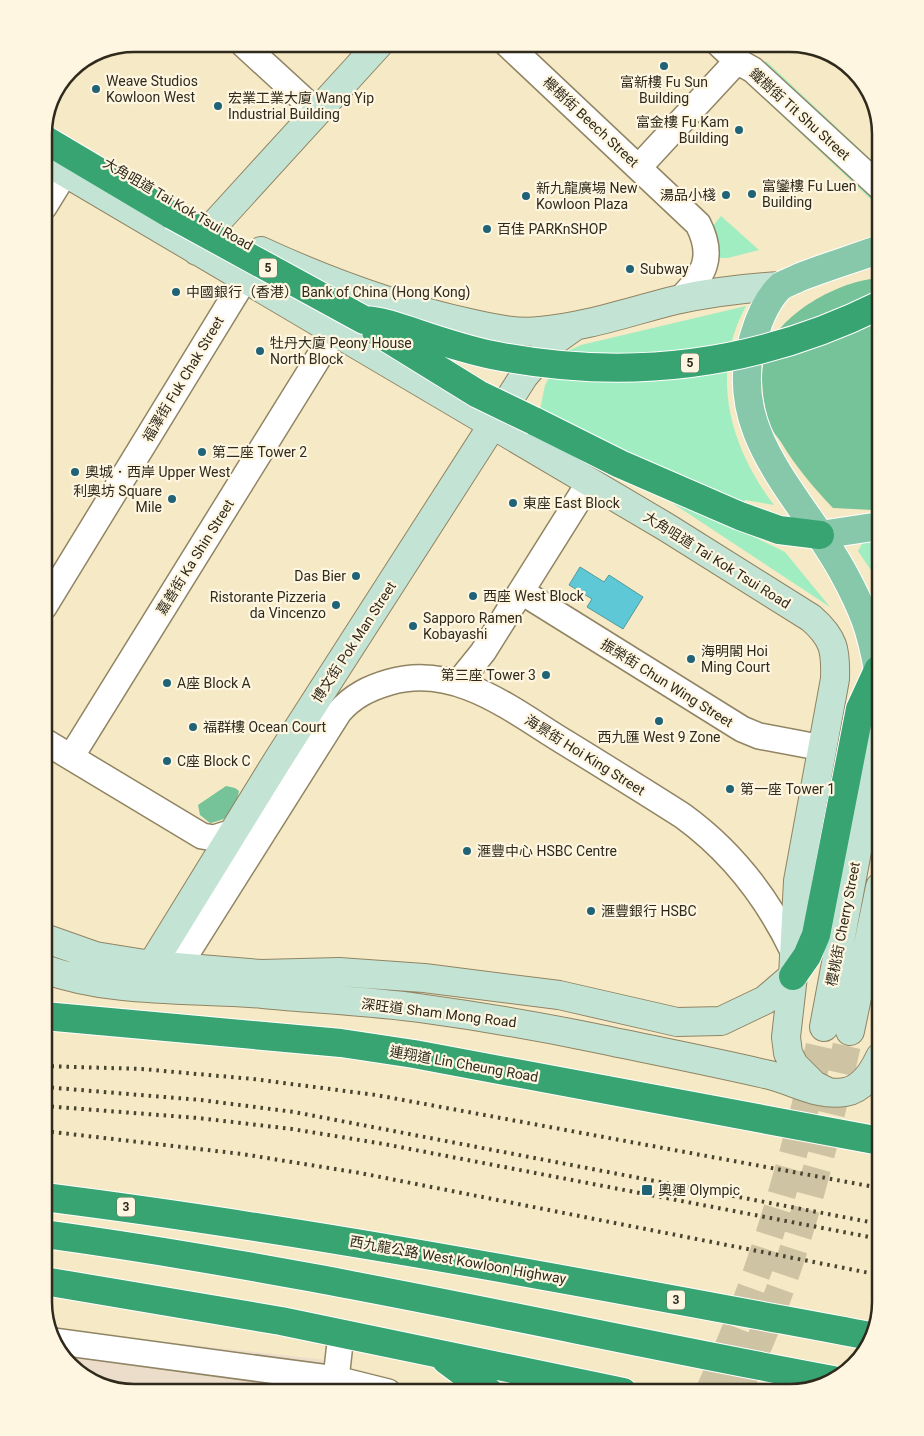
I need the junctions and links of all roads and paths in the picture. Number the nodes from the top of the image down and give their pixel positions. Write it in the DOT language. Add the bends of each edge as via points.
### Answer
graph roads {
  1 [pos="252,52"];
  2 [pos="371,52"];
  3 [pos="516,53"];
  4 [pos="728,53"];
  5 [pos="737,61"];
  6 [pos="317,112"];
  7 [pos="53,133"];
  8 [pos="53,145"];
  9 [pos="54,166"];
  10 [pos="639,167"];
  11 [pos="872,180"];
  12 [pos="213,226"];
  13 [pos="197,251"];
  14 [pos="872,251"];
  15 [pos="244,280"];
  16 [pos="781,286"];
  17 [pos="679,300"];
  18 [pos="872,309"];
  19 [pos="364,320"];
  20 [pos="575,326"];
  21 [pos="335,331"];
  22 [pos="494,426"];
  23 [pos="589,483"];
  24 [pos="872,527"];
  25 [pos="820,535"];
  26 [pos="522,592"];
  27 [pos="53,593"];
  28 [pos="872,637"];
  29 [pos="458,683"];
  30 [pos="872,683"];
  31 [pos="330,724"];
  32 [pos="52,746"];
  33 [pos="823,748"];
  34 [pos="872,751"];
  35 [pos="71,757"];
  36 [pos="233,832"];
  37 [pos="872,925"];
  38 [pos="52,941"];
  39 [pos="793,964"];
  40 [pos="52,972"];
  41 [pos="144,976"];
  42 [pos="171,979"];
  43 [pos="52,1017"];
  44 [pos="824,1027"];
  45 [pos="850,1031"];
  46 [pos="872,1073"];
  47 [pos="828,1092"];
  48 [pos="872,1140"];
  49 [pos="52,1198"];
  50 [pos="52,1235"];
  51 [pos="52,1282"];
  52 [pos="341,1334"];
  53 [pos="864,1335"];
  54 [pos="63,1342"];
  55 [pos="440,1355"];
  56 [pos="820,1377"];
  57 [pos="336,1379"];
  58 [pos="353,1383"];
  59 [pos="478,1384"];
  60 [pos="582,1384"];
  1 -- 6 [label="street"];
  2 -- 6 [label="main road"];
  3 -- 10 [label="street, 櫸樹街 Beech Street"];
  4 -- 5 [label="street, 鐵樹街 Tit Shu Street"];
  5 -- 10 [label="street"];
  5 -- 11 [label="street, 鐵樹街 Tit Shu Street" via="753,70"];
  6 -- 12 [label="main road"];
  7 -- 12 [label="main road, 大角咀道 Tai Kok Tsui Road"];
  8 -- 19 [label="highway, 5, bridge" via="172,215"];
  9 -- 13 [label="main road, 大角咀道 Tai Kok Tsui Road"];
  10 -- 17 [label="street, 櫸樹街 Beech Street" via="698,224 704,236 706,263 696,284"];
  12 -- 13 [label="main road"];
  12 -- 20 [label="main road, 大角咀道 Tai Kok Tsui Road" via="293,266 422,312 517,331 539,332"];
  13 -- 15 [label="main road, 大角咀道 Tai Kok Tsui Road"];
  14 -- 16 [label="main road"];
  15 -- 21 [label="main road, 大角咀道 Tai Kok Tsui Road"];
  15 -- 27 [label="street, 福澤街 Fuk Chak Street"];
  16 -- 17 [label="main road, 大角咀道 Tai Kok Tsui Road" via="732,289"];
  16 -- 25 [label="main road, 櫻桃街 Cherry Street" via="767,305 753,338 747,361 748,408 757,435"];
  17 -- 20 [label="main road, 大角咀道 Tai Kok Tsui Road"];
  18 -- 19 [label="highway, 5, bridge" via="780,346 706,361 632,368 561,365 506,358 447,344 377,320"];
  19 -- 25 [label="highway, bridge" via="371,328 478,394 620,464 779,530"];
  20 -- 22 [label="main road, 大角咀道 Tai Kok Tsui Road" via="539,357"];
  21 -- 22 [label="main road, 大角咀道 Tai Kok Tsui Road"];
  21 -- 35 [label="street, 嘉善街 Ka Shin Street"];
  22 -- 23 [label="main road, 大角咀道 Tai Kok Tsui Road"];
  22 -- 36 [label="main road, 博文街 Pok Man Street"];
  23 -- 26 [label="street"];
  23 -- 33 [label="main road, 大角咀道 Tai Kok Tsui Road" via="666,527 824,629 833,644 836,659"];
  24 -- 25 [label="main road"];
  25 -- 28 [label="main road, 櫻桃街 Cherry Street" via="861,605"];
  26 -- 29 [label="street" via="484,652"];
  26 -- 33 [label="street, 振榮街 Chun Wing Street" via="742,729 759,736"];
  29 -- 31 [label="street, 海景街 Hoi King Street" via="421,677 382,684 348,701"];
  29 -- 39 [label="street, 海景街 Hoi King Street" via="493,698 703,831 728,854 778,921"];
  30 -- 39 [label="highway" via="860,709 816,935 807,956"];
  31 -- 42 [label="street, 博文街 Pok Man Street"];
  32 -- 35 [label="street"];
  33 -- 39 [label="main road" via="798,881"];
  34 -- 44 [label="main road, 櫻桃街 Cherry Street"];
  35 -- 36 [label="street" via="202,836 214,838"];
  36 -- 41 [label="main road, 博文街 Pok Man Street"];
  37 -- 45 [label="main road, 櫻桃街 Cherry Street"];
  38 -- 41 [label="main road, 深旺道 Sham Mong Road"];
  39 -- 42 [label="main road, 深旺道 Sham Mong Road" via="765,1000 720,1022 698,1023 677,1022 559,995 424,978 339,972"];
  39 -- 47 [label="main road" via="786,1020 788,1053 803,1076"];
  40 -- 41 [label="main road, 深旺道 Sham Mong Road" via="89,983"];
  41 -- 42 [label="main road, 深旺道 Sham Mong Road"];
  42 -- 47 [label="main road, 深旺道 Sham Mong Road" via="261,994 408,1007 506,1020 765,1073"];
  43 -- 48 [label="highway, 連翔道 Lin Cheung Road" via="341,1043"];
  46 -- 47 [label="main road" via="849,1091"];
  49 -- 53 [label="highway, 西九龍公路 West Kowloon Highway / 3" via="207,1219 482,1264"];
  50 -- 56 [label="highway" via="334,1280"];
  51 -- 52 [label="highway"];
  52 -- 55 [label="highway"];
  52 -- 57 [label="street"];
  54 -- 57 [label="street"];
  55 -- 59 [label="highway"];
  55 -- 60 [label="highway"];
  57 -- 58 [label="street"];
}
